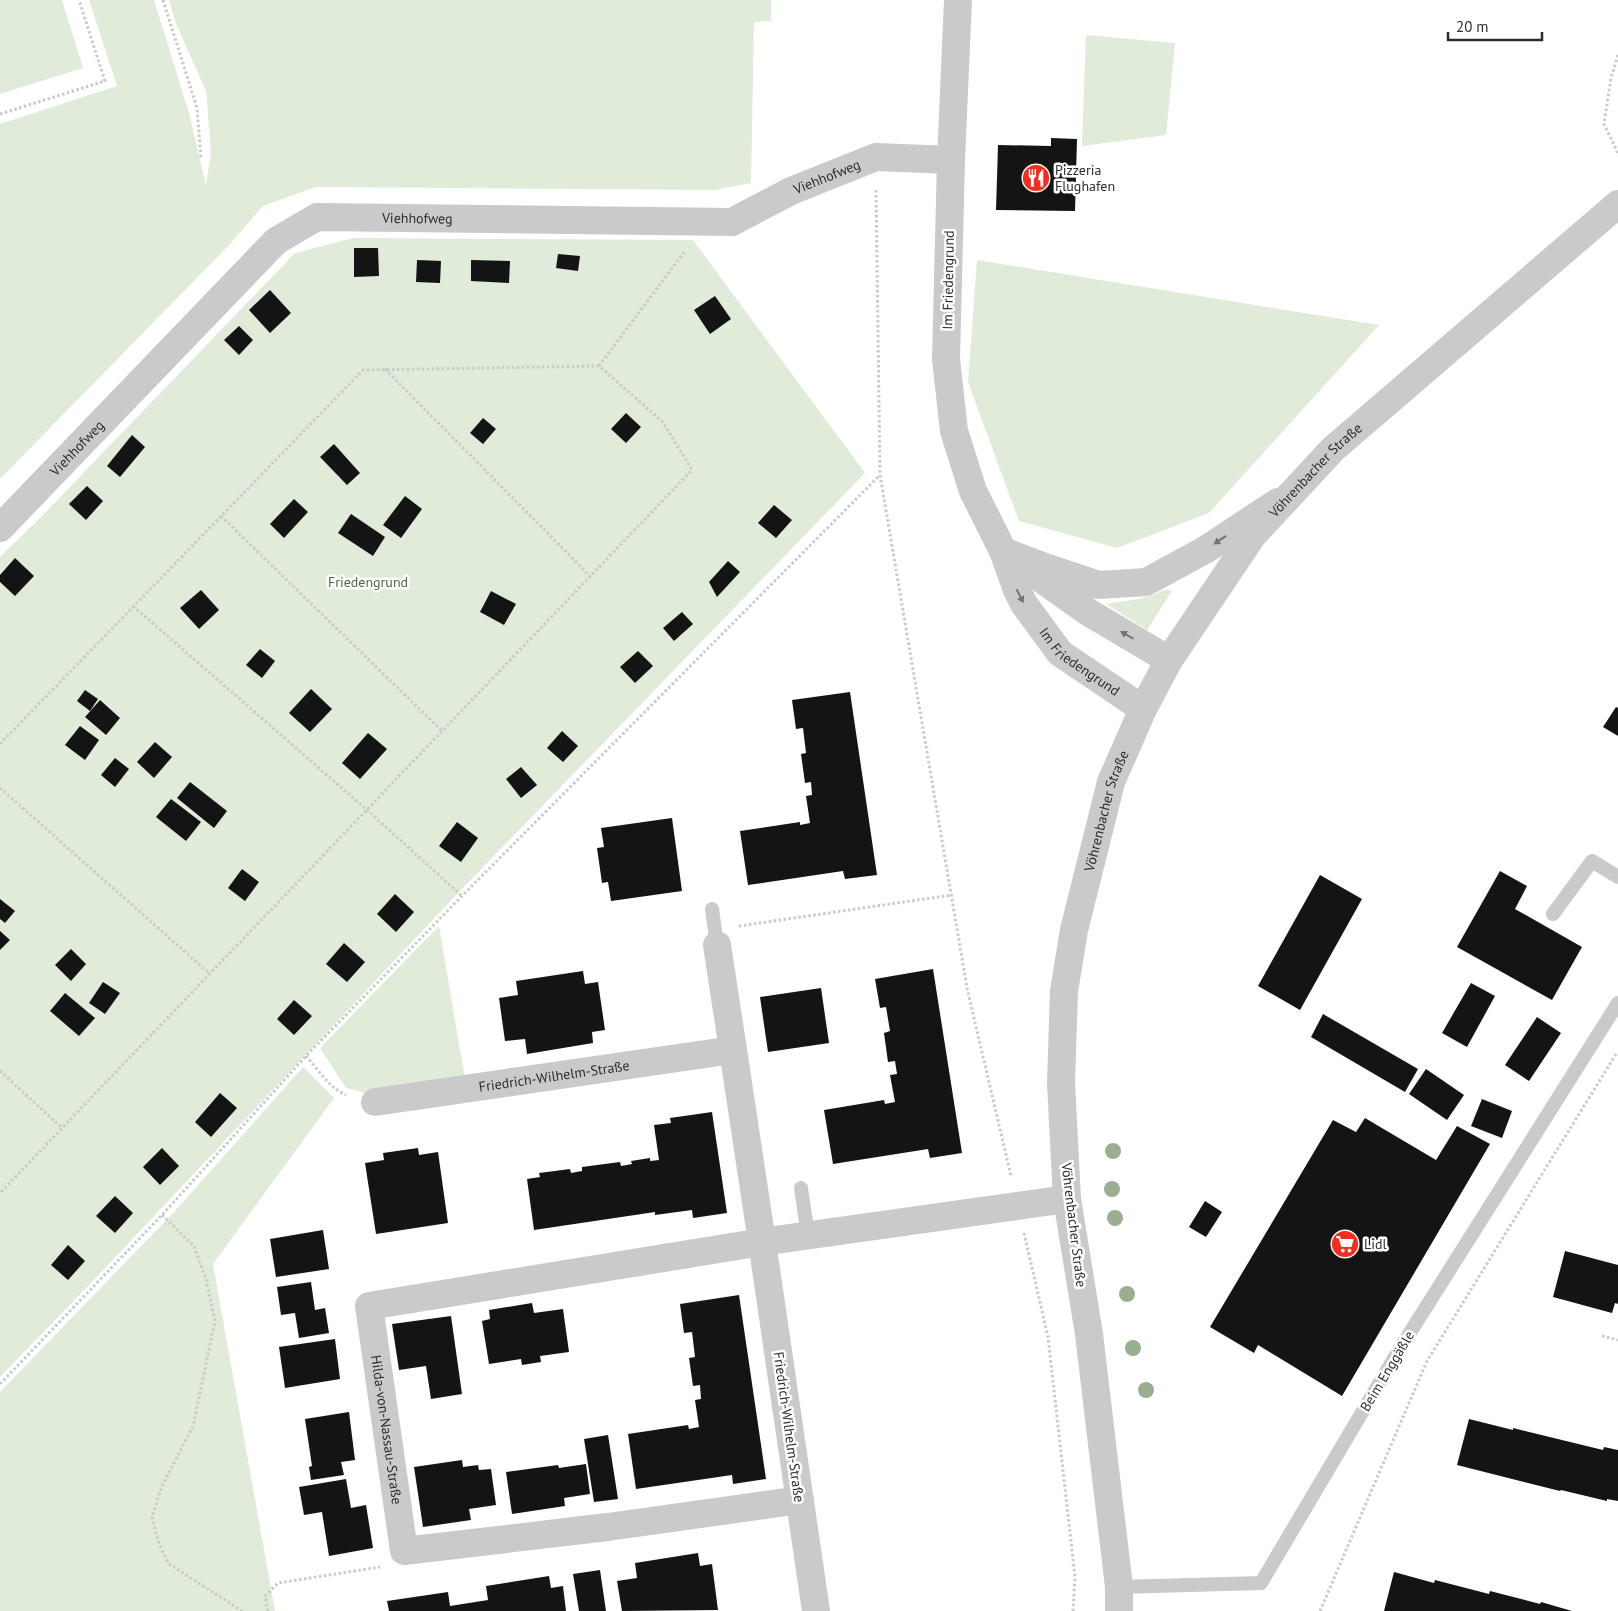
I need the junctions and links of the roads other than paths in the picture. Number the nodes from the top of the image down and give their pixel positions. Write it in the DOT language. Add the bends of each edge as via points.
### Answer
graph roads {
  1 [pos="958,0"];
  2 [pos="951,160"];
  3 [pos="1618,204"];
  4 [pos="1290,495"];
  5 [pos="0,528"];
  6 [pos="1003,550"];
  7 [pos="1169,660"];
  8 [pos="1143,709"];
  9 [pos="1618,877"];
  10 [pos="712,909"];
  11 [pos="1553,914"];
  12 [pos="724,936"];
  13 [pos="1618,1003"];
  14 [pos="733,1050"];
  15 [pos="375,1102"];
  16 [pos="801,1188"];
  17 [pos="1068,1199"];
  18 [pos="808,1235"];
  19 [pos="762,1242"];
  20 [pos="800,1500"];
  21 [pos="1119,1599"];
  22 [pos="816,1611"];
  1 -- 2 [label="street, Im Friedengrund"];
  2 -- 5 [label="street, Viehhofweg" via="876,157 791,191 732,222 317,217 276,241"];
  2 -- 6 [label="street, Im Friedengrund" via="946,359 954,431 972,491"];
  3 -- 4 [label="street, Vöhrenbacher Straße" via="1333,449"];
  4 -- 6 [label="street, one-way" via="1205,550 1146,582 1098,585"];
  4 -- 7 [label="street, Vöhrenbacher Straße" via="1253,535"];
  7 -- 6 [label="street, Im Friedengrund, one-way" via="1088,612"];
  6 -- 8 [label="street, Im Friedengrund, one-way" via="1024,604 1060,652"];
  7 -- 8 [label="street, Vöhrenbacher Straße"];
  8 -- 17 [label="street, Vöhrenbacher Straße" via="1111,782 1074,930 1064,991 1061,1083"];
  9 -- 11 [label="lane" via="1592,861"];
  10 -- 12 [label="lane"];
  12 -- 14 [label="street, Friedrich-Wilhelm-Straße" via="724,987"];
  13 -- 21 [label="lane, Beim Enggäßle" via="1399,1350 1261,1582"];
  14 -- 15 [label="street, Friedrich-Wilhelm-Straße"];
  14 -- 19 [label="street, Friedrich-Wilhelm-Straße"];
  16 -- 18 [label="lane"];
  17 -- 18 [label="street"];
  17 -- 21 [label="street, Vöhrenbacher Straße" via="1089,1334"];
  18 -- 19 [label="street"];
  19 -- 20 [label="street, Friedrich-Wilhelm-Straße"];
  19 -- 20 [label="street, Hilda-von-Nassau-Straße" via="369,1306 404,1551"];
  20 -- 22 [label="street, Friedrich-Wilhelm-Straße"];
}
